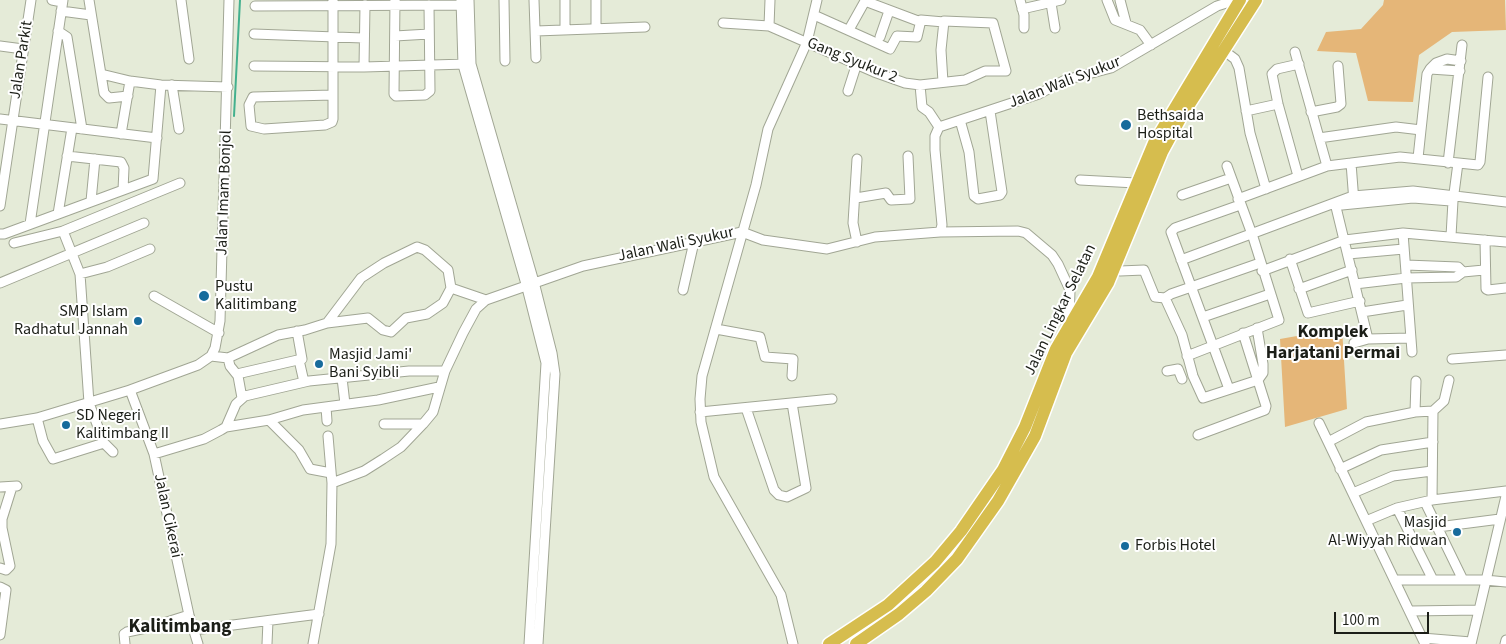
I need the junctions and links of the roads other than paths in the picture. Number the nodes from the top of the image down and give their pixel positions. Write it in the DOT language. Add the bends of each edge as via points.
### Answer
graph roads {
  1 [pos="31,0"];
  2 [pos="52,0"];
  3 [pos="89,0"];
  4 [pos="181,0"];
  5 [pos="229,0"];
  6 [pos="504,0"];
  7 [pos="534,0"];
  8 [pos="565,0"];
  9 [pos="596,0"];
  10 [pos="770,0"];
  11 [pos="817,0"];
  12 [pos="1062,0"];
  13 [pos="1107,0"];
  14 [pos="1120,0"];
  15 [pos="1238,0"];
  16 [pos="1256,0"];
  17 [pos="872,1"];
  18 [pos="466,2"];
  19 [pos="333,3"];
  20 [pos="395,3"];
  21 [pos="1051,3"];
  22 [pos="62,4"];
  23 [pos="1021,4"];
  24 [pos="365,5"];
  25 [pos="429,5"];
  26 [pos="255,6"];
  27 [pos="889,11"];
  28 [pos="91,15"];
  29 [pos="814,15"];
  30 [pos="918,20"];
  31 [pos="944,22"];
  32 [pos="724,23"];
  33 [pos="1126,23"];
  34 [pos="769,26"];
  35 [pos="851,26"];
  36 [pos="645,27"];
  37 [pos="596,28"];
  38 [pos="1024,28"];
  39 [pos="1056,28"];
  40 [pos="565,30"];
  41 [pos="58,31"];
  42 [pos="536,31"];
  43 [pos="254,34"];
  44 [pos="429,34"];
  45 [pos="333,36"];
  46 [pos="395,36"];
  47 [pos="880,36"];
  48 [pos="363,38"];
  49 [pos="807,42"];
  50 [pos="1151,45"];
  51 [pos="1462,45"];
  52 [pos="0,46"];
  53 [pos="23,49"];
  54 [pos="1223,50"];
  55 [pos="1296,52"];
  56 [pos="536,58"];
  57 [pos="189,59"];
  58 [pos="505,61"];
  59 [pos="1461,61"];
  60 [pos="857,63"];
  61 [pos="430,64"];
  62 [pos="467,64"];
  63 [pos="1299,64"];
  64 [pos="394,65"];
  65 [pos="254,66"];
  66 [pos="333,66"];
  67 [pos="1338,66"];
  68 [pos="364,67"];
  69 [pos="1430,69"];
  70 [pos="1460,71"];
  71 [pos="101,74"];
  72 [pos="1488,77"];
  73 [pos="130,81"];
  74 [pos="943,82"];
  75 [pos="920,84"];
  76 [pos="161,85"];
  77 [pos="172,85"];
  78 [pos="228,87"];
  79 [pos="848,91"];
  80 [pos="333,95"];
  81 [pos="128,96"];
  82 [pos="1278,104"];
  83 [pos="990,111"];
  84 [pos="1246,111"];
  85 [pos="1311,112"];
  86 [pos="0,119"];
  87 [pos="13,120"];
  88 [pos="960,120"];
  89 [pos="45,124"];
  90 [pos="939,127"];
  91 [pos="72,128"];
  92 [pos="82,129"];
  93 [pos="179,129"];
  94 [pos="1421,130"];
  95 [pos="121,134"];
  96 [pos="157,138"];
  97 [pos="1319,138"];
  98 [pos="4,153"];
  99 [pos="68,156"];
  100 [pos="908,156"];
  101 [pos="1418,158"];
  102 [pos="95,159"];
  103 [pos="857,159"];
  104 [pos="1351,163"];
  105 [pos="1453,163"];
  106 [pos="1227,166"];
  107 [pos="1327,166"];
  108 [pos="1298,176"];
  109 [pos="1231,178"];
  110 [pos="1080,180"];
  111 [pos="180,183"];
  112 [pos="1136,183"];
  113 [pos="1266,189"];
  114 [pos="123,190"];
  115 [pos="1182,195"];
  116 [pos="856,198"];
  117 [pos="1453,199"];
  118 [pos="1353,200"];
  119 [pos="91,201"];
  120 [pos="1239,202"];
  121 [pos="1506,202"];
  122 [pos="1336,205"];
  123 [pos="0,206"];
  124 [pos="1132,208"];
  125 [pos="1506,208"];
  126 [pos="58,214"];
  127 [pos="144,223"];
  128 [pos="30,224"];
  129 [pos="63,231"];
  130 [pos="742,232"];
  131 [pos="940,232"];
  132 [pos="1402,233"];
  133 [pos="0,234"];
  134 [pos="1250,235"];
  135 [pos="1451,236"];
  136 [pos="1345,240"];
  137 [pos="1485,240"];
  138 [pos="694,242"];
  139 [pos="857,242"];
  140 [pos="1506,242"];
  141 [pos="14,243"];
  142 [pos="150,249"];
  143 [pos="1404,249"];
  144 [pos="71,253"];
  145 [pos="1348,254"];
  146 [pos="1290,259"];
  147 [pos="1181,260"];
  148 [pos="1406,265"];
  149 [pos="1261,267"];
  150 [pos="1120,270"];
  151 [pos="1352,270"];
  152 [pos="1484,270"];
  153 [pos="1463,272"];
  154 [pos="80,274"];
  155 [pos="1406,278"];
  156 [pos="530,283"];
  157 [pos="0,284"];
  158 [pos="1355,284"];
  159 [pos="451,288"];
  160 [pos="1190,288"];
  161 [pos="1506,288"];
  162 [pos="1299,289"];
  163 [pos="683,290"];
  164 [pos="1270,294"];
  165 [pos="154,296"];
  166 [pos="1165,298"];
  167 [pos="486,300"];
  168 [pos="1360,302"];
  169 [pos="1407,305"];
  170 [pos="1362,312"];
  171 [pos="1203,317"];
  172 [pos="327,323"];
  173 [pos="1073,326"];
  174 [pos="1257,328"];
  175 [pos="716,329"];
  176 [pos="297,331"];
  177 [pos="219,333"];
  178 [pos="1243,333"];
  179 [pos="1410,338"];
  180 [pos="1368,339"];
  181 [pos="1354,343"];
  182 [pos="1214,346"];
  183 [pos="1412,352"];
  184 [pos="1506,355"];
  185 [pos="1187,356"];
  186 [pos="221,357"];
  187 [pos="1452,359"];
  188 [pos="300,360"];
  189 [pos="1167,371"];
  190 [pos="445,372"];
  191 [pos="237,374"];
  192 [pos="792,376"];
  193 [pos="1193,376"];
  194 [pos="342,378"];
  195 [pos="1258,380"];
  196 [pos="1449,380"];
  197 [pos="1416,381"];
  198 [pos="304,382"];
  199 [pos="439,387"];
  200 [pos="1229,389"];
  201 [pos="130,390"];
  202 [pos="242,398"];
  203 [pos="832,399"];
  204 [pos="89,403"];
  205 [pos="792,403"];
  206 [pos="345,404"];
  207 [pos="326,407"];
  208 [pos="746,408"];
  209 [pos="1433,411"];
  210 [pos="700,412"];
  211 [pos="1414,412"];
  212 [pos="37,418"];
  213 [pos="269,420"];
  214 [pos="327,420"];
  215 [pos="0,424"];
  216 [pos="384,424"];
  217 [pos="423,424"];
  218 [pos="1319,424"];
  219 [pos="226,426"];
  220 [pos="1198,435"];
  221 [pos="328,436"];
  222 [pos="1328,442"];
  223 [pos="1433,442"];
  224 [pos="104,443"];
  225 [pos="151,448"];
  226 [pos="113,452"];
  227 [pos="1340,469"];
  228 [pos="1432,471"];
  229 [pos="331,473"];
  230 [pos="332,483"];
  231 [pos="0,487"];
  232 [pos="1506,491"];
  233 [pos="1353,493"];
  234 [pos="1506,496"];
  235 [pos="1429,501"];
  236 [pos="1397,508"];
  237 [pos="1,519"];
  238 [pos="1500,519"];
  239 [pos="1366,521"];
  240 [pos="1438,527"];
  241 [pos="1,528"];
  242 [pos="0,568"];
  243 [pos="1395,580"];
  244 [pos="1433,580"];
  245 [pos="1462,580"];
  246 [pos="1485,580"];
  247 [pos="1506,582"];
  248 [pos="0,587"];
  249 [pos="1478,610"];
  250 [pos="1410,611"];
  251 [pos="319,614"];
  252 [pos="189,615"];
  253 [pos="1,618"];
  254 [pos="268,621"];
  255 [pos="194,630"];
  256 [pos="0,635"];
  257 [pos="1506,640"];
  258 [pos="1424,641"];
  259 [pos="1471,643"];
  260 [pos="125,644"];
  261 [pos="198,644"];
  262 [pos="267,644"];
  263 [pos="313,644"];
  264 [pos="529,644"];
  265 [pos="538,644"];
  266 [pos="793,644"];
  267 [pos="830,644"];
  268 [pos="856,644"];
  269 [pos="1505,644"];
  1 -- 53 [label="street, Jalan Parkit"];
  2 -- 22 [label="street"];
  3 -- 28 [label="street"];
  4 -- 57 [label="street"];
  5 -- 78 [label="street, Jalan Imam Bonjol"];
  6 -- 58 [label="street"];
  7 -- 42 [label="street"];
  8 -- 40 [label="street"];
  9 -- 37 [label="street"];
  10 -- 34 [label="street"];
  11 -- 29 [label="street"];
  12 -- 21 [label="street"];
  13 -- 33 [label="street" via="1115,20"];
  14 -- 33 [label="street"];
  15 -- 50 [label="street, Jalan Wali Syukur" via="1217,6"];
  15 -- 112 [label="highway, Jalan Lingkar Selatan" via="1170,114"];
  16 -- 54 [label="highway, Jalan Lingkar Selatan"];
  17 -- 27 [label="street"];
  17 -- 35 [label="street" via="862,3"];
  18 -- 25 [label="street"];
  18 -- 62 [label="street"];
  19 -- 24 [label="street"];
  19 -- 26 [label="street"];
  19 -- 45 [label="street"];
  20 -- 24 [label="street"];
  20 -- 25 [label="street"];
  20 -- 46 [label="street"];
  21 -- 23 [label="street"];
  21 -- 39 [label="street"];
  22 -- 28 [label="street"];
  22 -- 41 [label="street"];
  23 -- 38 [label="street"];
  24 -- 48 [label="street"];
  25 -- 44 [label="street"];
  27 -- 30 [label="street"];
  27 -- 47 [label="street"];
  28 -- 71 [label="street"];
  29 -- 31 [label="street" via="891,48 897,36 917,38 921,20"];
  29 -- 49 [label="street"];
  31 -- 74 [label="street"];
  31 -- 74 [label="street, Gang Syukur 2" via="993,23 1006,71 986,71 967,79"];
  32 -- 34 [label="street, Gang Syukur 2"];
  33 -- 50 [label="street" via="1140,30"];
  34 -- 49 [label="street, Gang Syukur 2"];
  36 -- 37 [label="street"];
  37 -- 40 [label="street"];
  40 -- 42 [label="street"];
  41 -- 89 [label="street"];
  41 -- 92 [label="street" via="67,37"];
  42 -- 56 [label="street"];
  43 -- 45 [label="street"];
  44 -- 46 [label="street"];
  44 -- 61 [label="street"];
  45 -- 48 [label="street"];
  45 -- 66 [label="street"];
  46 -- 64 [label="street"];
  48 -- 68 [label="street"];
  49 -- 60 [label="street, Gang Syukur 2"];
  49 -- 130 [label="street" via="772,118"];
  50 -- 83 [label="street, Jalan Wali Syukur" via="1111,68 1065,80 1039,94"];
  51 -- 59 [label="street"];
  52 -- 53 [label="street"];
  53 -- 87 [label="street, Jalan Parkit"];
  54 -- 84 [label="street" via="1235,59 1239,68"];
  54 -- 124 [label="highway, Jalan Lingkar Selatan"];
  55 -- 63 [label="street"];
  59 -- 69 [label="street" via="1447,59"];
  59 -- 70 [label="street"];
  60 -- 75 [label="street, Gang Syukur 2" via="886,76"];
  60 -- 79 [label="street"];
  61 -- 62 [label="street"];
  61 -- 64 [label="street"];
  61 -- 64 [label="street" via="429,92 396,96"];
  62 -- 156 [label="street"];
  63 -- 82 [label="street" via="1272,72"];
  63 -- 85 [label="street"];
  64 -- 68 [label="street"];
  65 -- 66 [label="street"];
  66 -- 68 [label="street"];
  66 -- 80 [label="street"];
  67 -- 85 [label="street" via="1341,104"];
  69 -- 70 [label="street"];
  69 -- 94 [label="street" via="1425,82"];
  70 -- 105 [label="street"];
  71 -- 73 [label="street"];
  71 -- 81 [label="street" via="106,96"];
  72 -- 105 [label="street" via="1480,162 1478,165"];
  73 -- 76 [label="street"];
  73 -- 81 [label="street"];
  74 -- 75 [label="street, Gang Syukur 2"];
  75 -- 90 [label="street" via="922,107 930,112"];
  76 -- 77 [label="street"];
  76 -- 96 [label="street"];
  77 -- 78 [label="street"];
  77 -- 93 [label="street"];
  78 -- 177 [label="street, Jalan Imam Bonjol"];
  80 -- 80 [label="street" via="333,119 328,125 264,129 251,126 249,105 253,97"];
  81 -- 95 [label="street"];
  82 -- 84 [label="street"];
  82 -- 108 [label="street"];
  83 -- 88 [label="street, Jalan Wali Syukur"];
  83 -- 88 [label="street" via="1000,195 978,199 974,196 969,152"];
  84 -- 113 [label="street"];
  85 -- 97 [label="street"];
  86 -- 87 [label="street"];
  87 -- 89 [label="street"];
  87 -- 98 [label="street, Jalan Parkit"];
  88 -- 90 [label="street, Jalan Wali Syukur"];
  89 -- 91 [label="street"];
  89 -- 128 [label="street"];
  90 -- 131 [label="street" via="934,150 942,225"];
  91 -- 92 [label="street"];
  91 -- 99 [label="street"];
  92 -- 95 [label="street"];
  94 -- 97 [label="street" via="1396,126"];
  94 -- 101 [label="street"];
  95 -- 96 [label="street"];
  96 -- 114 [label="street" via="153,179"];
  97 -- 107 [label="street"];
  98 -- 123 [label="street, Jalan Parkit"];
  99 -- 102 [label="street"];
  99 -- 126 [label="street"];
  100 -- 116 [label="street" via="910,199 891,200 886,193"];
  101 -- 104 [label="street"];
  101 -- 105 [label="street"];
  102 -- 114 [label="street" via="122,163"];
  102 -- 119 [label="street"];
  103 -- 116 [label="street"];
  104 -- 107 [label="street"];
  104 -- 118 [label="street"];
  105 -- 117 [label="street"];
  106 -- 109 [label="street"];
  107 -- 108 [label="street"];
  108 -- 113 [label="street"];
  109 -- 115 [label="street"];
  109 -- 120 [label="street"];
  110 -- 112 [label="street"];
  111 -- 129 [label="street"];
  112 -- 124 [label="highway, Jalan Lingkar Selatan"];
  113 -- 120 [label="street"];
  114 -- 119 [label="street"];
  116 -- 139 [label="street" via="853,223"];
  117 -- 118 [label="street" via="1413,191"];
  117 -- 121 [label="street"];
  117 -- 125 [label="street"];
  117 -- 135 [label="street"];
  118 -- 122 [label="street"];
  119 -- 126 [label="street"];
  120 -- 134 [label="street"];
  120 -- 147 [label="street" via="1172,230"];
  122 -- 134 [label="street"];
  122 -- 136 [label="street"];
  124 -- 173 [label="highway, Jalan Lingkar Selatan" via="1108,283"];
  126 -- 128 [label="street"];
  127 -- 144 [label="street"];
  128 -- 133 [label="street"];
  129 -- 141 [label="street"];
  129 -- 144 [label="street"];
  130 -- 138 [label="street, Jalan Wali Syukur"];
  130 -- 139 [label="street, Jalan Wali Syukur" via="763,240 827,249"];
  130 -- 175 [label="street"];
  131 -- 139 [label="street, Jalan Wali Syukur" via="893,235"];
  131 -- 173 [label="street, Jalan Wali Syukur" via="1026,233 1052,255 1065,278 1070,290"];
  132 -- 135 [label="street"];
  132 -- 136 [label="street"];
  132 -- 143 [label="street"];
  134 -- 147 [label="street"];
  134 -- 149 [label="street"];
  135 -- 137 [label="street"];
  136 -- 145 [label="street"];
  136 -- 146 [label="street"];
  137 -- 140 [label="street"];
  137 -- 152 [label="street"];
  138 -- 156 [label="street, Jalan Wali Syukur" via="621,256"];
  138 -- 163 [label="street"];
  142 -- 154 [label="street"];
  143 -- 145 [label="street"];
  143 -- 148 [label="street"];
  144 -- 154 [label="street"];
  144 -- 157 [label="street"];
  145 -- 151 [label="street"];
  146 -- 149 [label="street"];
  146 -- 162 [label="street"];
  147 -- 160 [label="street"];
  148 -- 153 [label="street" via="1458,267"];
  148 -- 155 [label="street"];
  149 -- 160 [label="street"];
  149 -- 164 [label="street"];
  150 -- 166 [label="street" via="1144,270 1155,297"];
  151 -- 158 [label="street"];
  151 -- 162 [label="street"];
  152 -- 153 [label="street"];
  152 -- 161 [label="street" via="1486,290"];
  153 -- 155 [label="street" via="1456,277"];
  154 -- 204 [label="street"];
  155 -- 158 [label="street"];
  155 -- 169 [label="street"];
  156 -- 167 [label="street, Jalan Wali Syukur"];
  156 -- 264 [label="street" via="547,377"];
  156 -- 265 [label="street" via="552,353 555,374"];
  158 -- 168 [label="street"];
  159 -- 167 [label="street"];
  159 -- 172 [label="street" via="443,303 427,314 406,318 391,332 382,330 368,318"];
  159 -- 172 [label="street" via="446,267 417,247 384,262 360,278"];
  160 -- 166 [label="street"];
  160 -- 171 [label="street"];
  162 -- 168 [label="street" via="1308,314"];
  164 -- 171 [label="street"];
  164 -- 174 [label="street" via="1279,320"];
  165 -- 177 [label="street"];
  166 -- 185 [label="street" via="1182,334"];
  167 -- 190 [label="street, Jalan Wali Syukur" via="476,308"];
  168 -- 170 [label="street"];
  169 -- 170 [label="street"];
  169 -- 179 [label="street"];
  170 -- 180 [label="street"];
  171 -- 182 [label="street"];
  172 -- 176 [label="street"];
  173 -- 267 [label="highway, Jalan Lingkar Selatan" via="1056,350 1025,428 1003,470 961,531 935,562 888,605"];
  173 -- 268 [label="highway, Jalan Lingkar Selatan" via="1035,436 981,528 926,591"];
  174 -- 178 [label="street"];
  174 -- 195 [label="street" via="1263,364 1263,373"];
  175 -- 192 [label="street" via="760,337 765,357 793,359"];
  175 -- 210 [label="street" via="702,376"];
  176 -- 186 [label="street"];
  176 -- 188 [label="street"];
  177 -- 186 [label="street, Jalan Imam Bonjol"];
  178 -- 182 [label="street"];
  178 -- 195 [label="street"];
  179 -- 180 [label="street"];
  179 -- 183 [label="street"];
  180 -- 181 [label="street"];
  182 -- 185 [label="street"];
  182 -- 200 [label="street"];
  184 -- 187 [label="street"];
  185 -- 193 [label="street"];
  186 -- 191 [label="street"];
  186 -- 201 [label="street"];
  188 -- 191 [label="street"];
  188 -- 198 [label="street"];
  189 -- 193 [label="street" via="1178,369 1177,381"];
  190 -- 194 [label="street" via="409,371"];
  190 -- 199 [label="street, Jalan Wali Syukur"];
  191 -- 202 [label="street"];
  193 -- 200 [label="street" via="1202,398"];
  194 -- 198 [label="street"];
  194 -- 206 [label="street"];
  195 -- 200 [label="street"];
  195 -- 220 [label="street" via="1265,410"];
  196 -- 209 [label="street" via="1444,401"];
  197 -- 211 [label="street"];
  198 -- 202 [label="street"];
  199 -- 206 [label="street"];
  199 -- 217 [label="street, Jalan Wali Syukur" via="433,412"];
  201 -- 204 [label="street"];
  201 -- 225 [label="street, Jalan Cikerai"];
  202 -- 219 [label="street"];
  203 -- 205 [label="street"];
  204 -- 212 [label="street"];
  204 -- 224 [label="street"];
  205 -- 208 [label="street"];
  205 -- 208 [label="street" via="806,488 787,497 774,490"];
  206 -- 207 [label="street"];
  207 -- 213 [label="street"];
  207 -- 214 [label="street"];
  208 -- 210 [label="street"];
  209 -- 211 [label="street"];
  209 -- 223 [label="street"];
  210 -- 266 [label="street" via="714,477 781,595"];
  211 -- 222 [label="street" via="1366,422"];
  212 -- 215 [label="street"];
  212 -- 224 [label="street" via="43,441 53,459"];
  213 -- 219 [label="street"];
  213 -- 229 [label="street" via="300,450 309,468"];
  216 -- 217 [label="street"];
  217 -- 230 [label="street, Jalan Wali Syukur" via="384,459 364,471"];
  218 -- 222 [label="street"];
  219 -- 225 [label="street" via="204,439"];
  221 -- 229 [label="street"];
  222 -- 227 [label="street"];
  223 -- 227 [label="street" via="1381,450"];
  223 -- 228 [label="street"];
  224 -- 226 [label="street"];
  225 -- 252 [label="street, Jalan Cikerai"];
  227 -- 233 [label="street"];
  228 -- 233 [label="street" via="1392,476"];
  228 -- 235 [label="street"];
  229 -- 230 [label="street"];
  230 -- 251 [label="street" via="331,544"];
  231 -- 237 [label="street" via="15,486"];
  232 -- 235 [label="street"];
  233 -- 239 [label="street"];
  234 -- 238 [label="street"];
  235 -- 236 [label="street"];
  235 -- 240 [label="street"];
  236 -- 239 [label="street"];
  236 -- 244 [label="street"];
  237 -- 241 [label="street"];
  238 -- 240 [label="street"];
  238 -- 246 [label="street"];
  239 -- 243 [label="street"];
  240 -- 245 [label="street"];
  241 -- 242 [label="street" via="10,566 6,570"];
  243 -- 244 [label="street"];
  243 -- 250 [label="street"];
  244 -- 245 [label="street"];
  245 -- 246 [label="street"];
  246 -- 247 [label="street"];
  246 -- 249 [label="street"];
  248 -- 253 [label="street" via="6,590"];
  249 -- 250 [label="street"];
  249 -- 259 [label="street"];
  250 -- 258 [label="street"];
  251 -- 254 [label="street"];
  251 -- 263 [label="street"];
  252 -- 255 [label="street, Jalan Cikerai"];
  252 -- 260 [label="street" via="126,632"];
  253 -- 256 [label="street"];
  254 -- 255 [label="street"];
  254 -- 262 [label="street"];
  255 -- 261 [label="street, Jalan Cikerai"];
  257 -- 269 [label="street"];
  258 -- 259 [label="street"];
}
